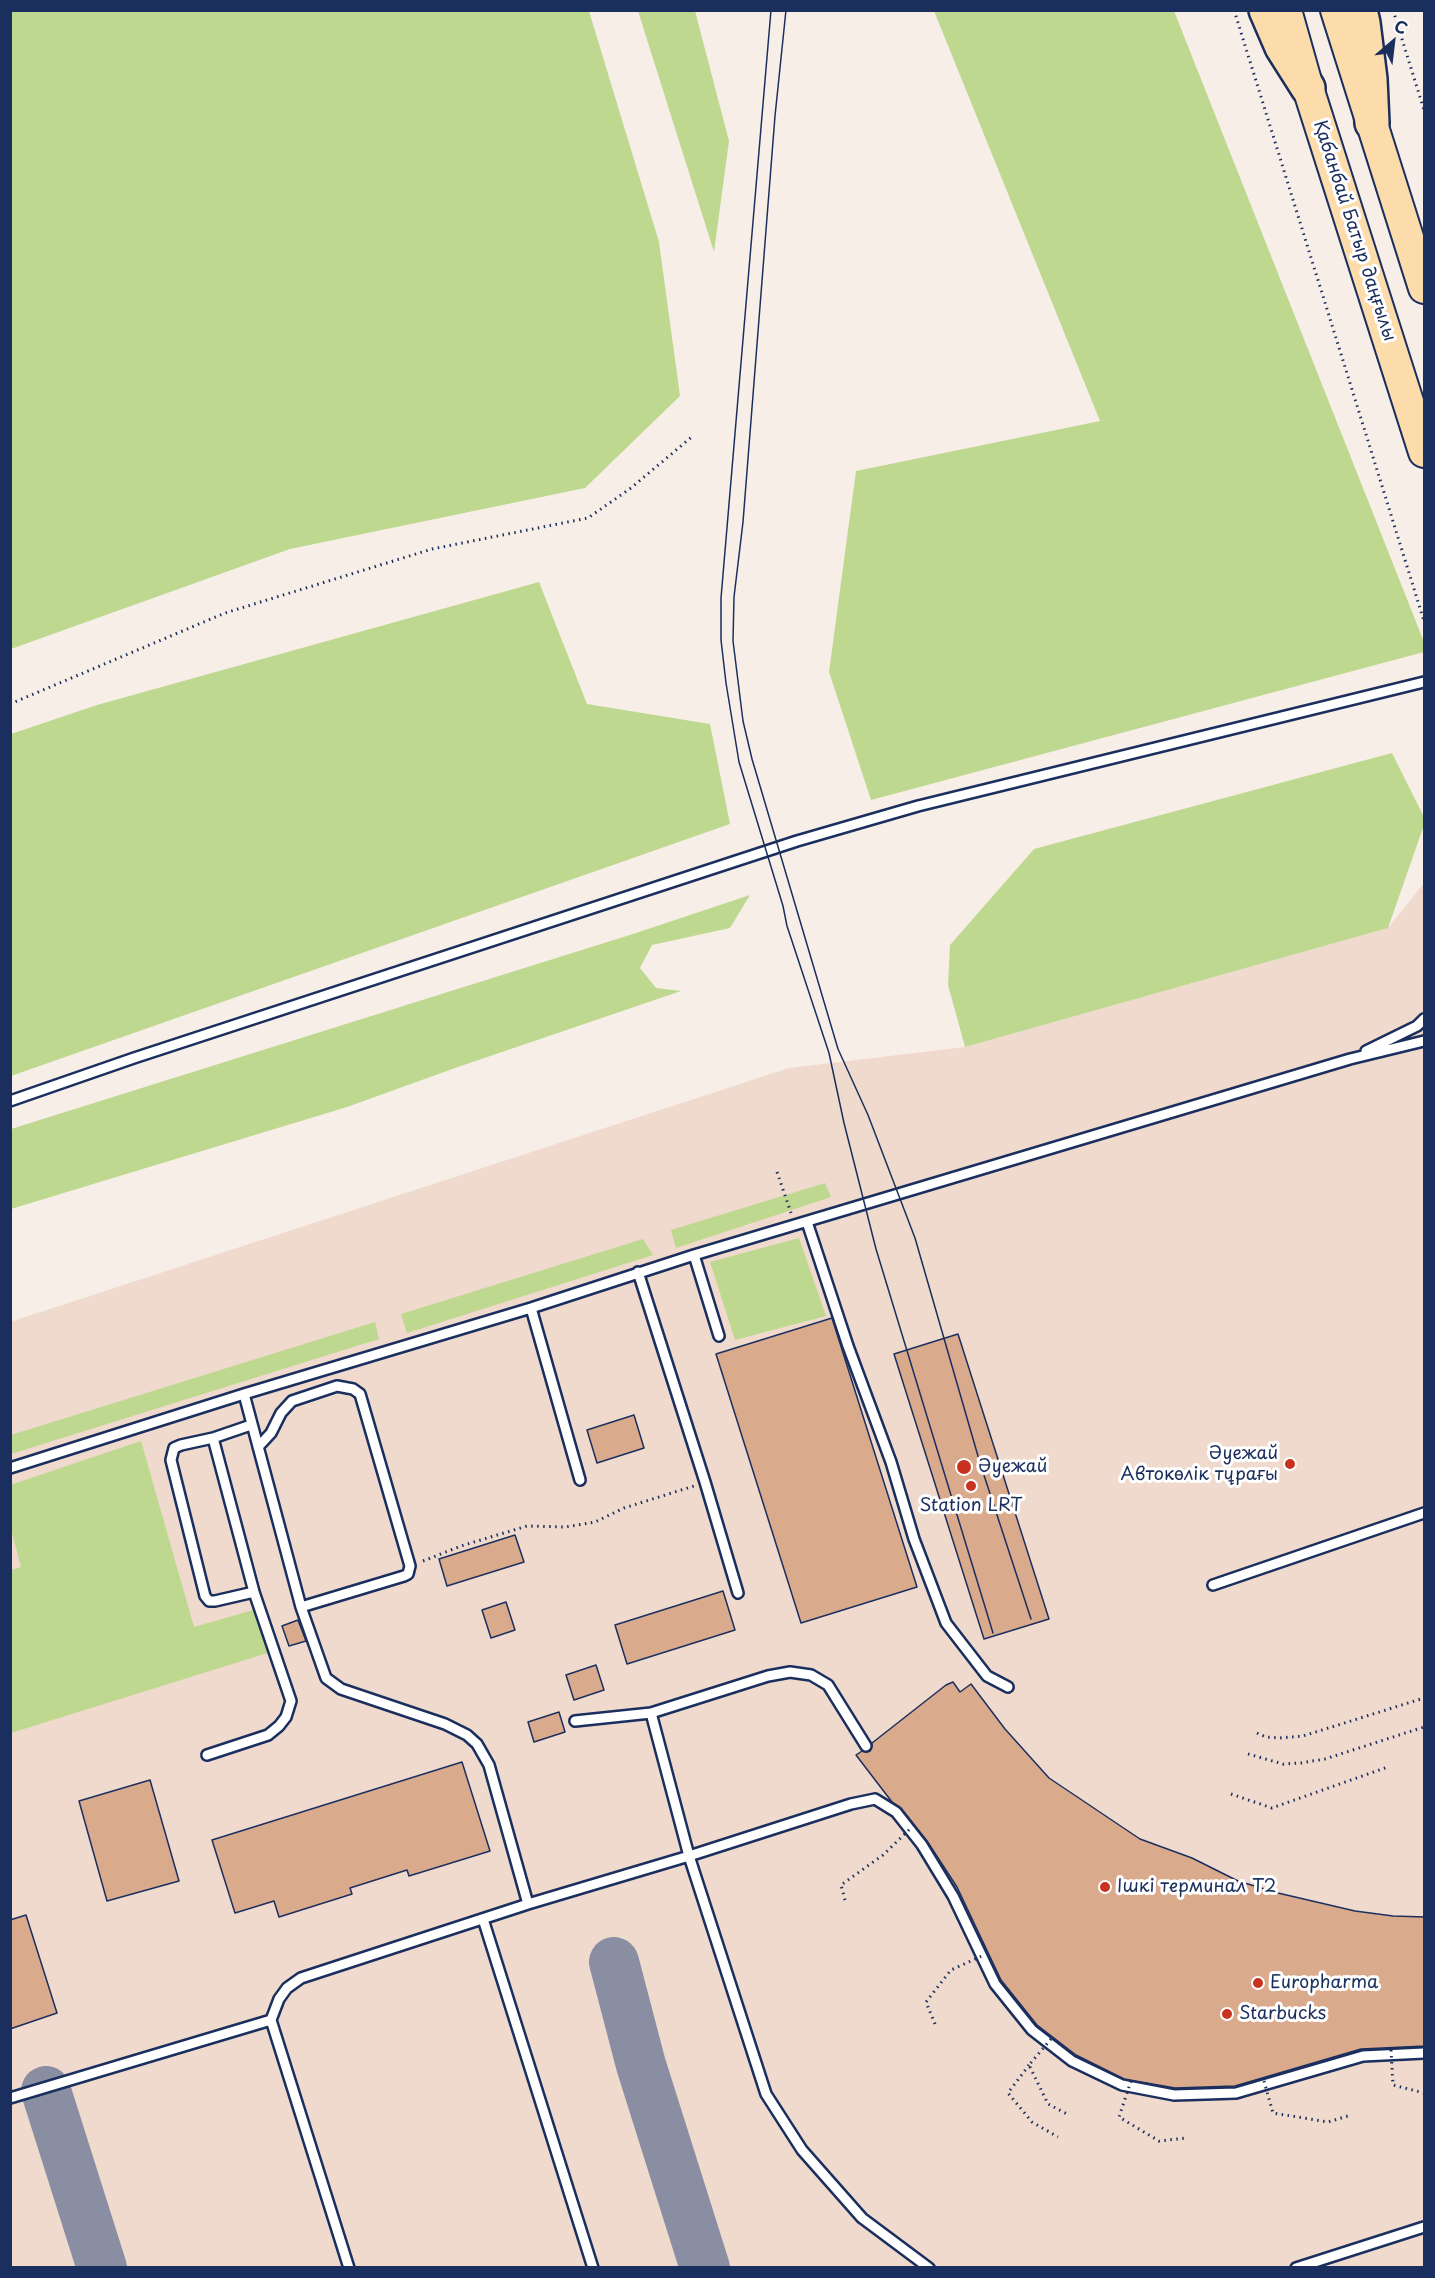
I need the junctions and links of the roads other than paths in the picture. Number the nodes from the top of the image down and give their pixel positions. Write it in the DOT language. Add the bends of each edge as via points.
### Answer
graph roads {
  1 [pos="1266,10"];
  2 [pos="1286,10"];
  3 [pos="1336,10"];
  4 [pos="1360,10"];
  5 [pos="1308,88"];
  6 [pos="1372,123"];
  7 [pos="1425,288"];
  8 [pos="1425,452"];
  9 [pos="1425,682"];
  10 [pos="1425,1019"];
  11 [pos="1425,1041"];
  12 [pos="1350,1059"];
  13 [pos="10,1101"];
  14 [pos="807,1222"];
  15 [pos="694,1255"];
  16 [pos="638,1272"];
  17 [pos="531,1308"];
  18 [pos="719,1336"];
  19 [pos="244,1394"];
  20 [pos="251,1425"];
  21 [pos="213,1438"];
  22 [pos="258,1447"];
  23 [pos="10,1468"];
  24 [pos="580,1480"];
  25 [pos="1425,1513"];
  26 [pos="1213,1585"];
  27 [pos="254,1592"];
  28 [pos="738,1593"];
  29 [pos="302,1607"];
  30 [pos="1008,1687"];
  31 [pos="651,1713"];
  32 [pos="574,1721"];
  33 [pos="867,1746"];
  34 [pos="207,1755"];
  35 [pos="689,1856"];
  36 [pos="528,1904"];
  37 [pos="483,1919"];
  38 [pos="271,2020"];
  39 [pos="1425,2054"];
  40 [pos="10,2098"];
  41 [pos="1425,2227"];
  42 [pos="349,2268"];
  43 [pos="593,2268"];
  44 [pos="929,2268"];
  45 [pos="1296,2268"];
  1 -- 5 [label="highway" via="1282,47"];
  2 -- 5 [label="main road, Қабанбай Батыр даңғылы"];
  3 -- 6 [label="main road"];
  4 -- 6 [label="highway"];
  5 -- 8 [label="main road, Қабанбай Батыр даңғылы"];
  6 -- 7 [label="main road"];
  9 -- 13 [label="lane" via="918,806 796,840"];
  10 -- 12 [label="lane"];
  11 -- 12 [label="lane"];
  12 -- 14 [label="lane"];
  14 -- 15 [label="lane"];
  14 -- 30 [label="lane" via="946,1623 987,1676"];
  15 -- 16 [label="lane"];
  15 -- 18 [label="lane"];
  16 -- 17 [label="lane"];
  16 -- 28 [label="lane"];
  17 -- 19 [label="lane"];
  17 -- 24 [label="lane"];
  19 -- 20 [label="lane"];
  19 -- 23 [label="lane"];
  20 -- 21 [label="lane"];
  20 -- 22 [label="lane"];
  21 -- 27 [label="lane"];
  21 -- 27 [label="lane" via="181,1445 171,1454 205,1596 215,1601"];
  22 -- 29 [label="lane"];
  22 -- 29 [label="lane" via="292,1401 337,1386 360,1394 410,1566 404,1576"];
  25 -- 26 [label="lane"];
  27 -- 34 [label="lane" via="291,1701 286,1717 268,1735"];
  29 -- 36 [label="lane" via="326,1678 341,1689 446,1725 477,1744 489,1766"];
  31 -- 32 [label="lane"];
  31 -- 33 [label="lane" via="768,1676 790,1672 811,1675 828,1685"];
  31 -- 35 [label="lane"];
  35 -- 36 [label="lane"];
  35 -- 39 [label="lane" via="875,1799 896,1812 922,1845 995,1984 1032,2030 1072,2061 1122,2085 1174,2095 1236,2093 1363,2056"];
  35 -- 44 [label="lane" via="766,2094 802,2150 862,2218"];
  36 -- 37 [label="lane"];
  37 -- 38 [label="lane" via="301,1978 279,1999"];
  37 -- 43 [label="lane"];
  38 -- 40 [label="lane"];
  38 -- 42 [label="lane"];
  41 -- 45 [label="lane"];
}
